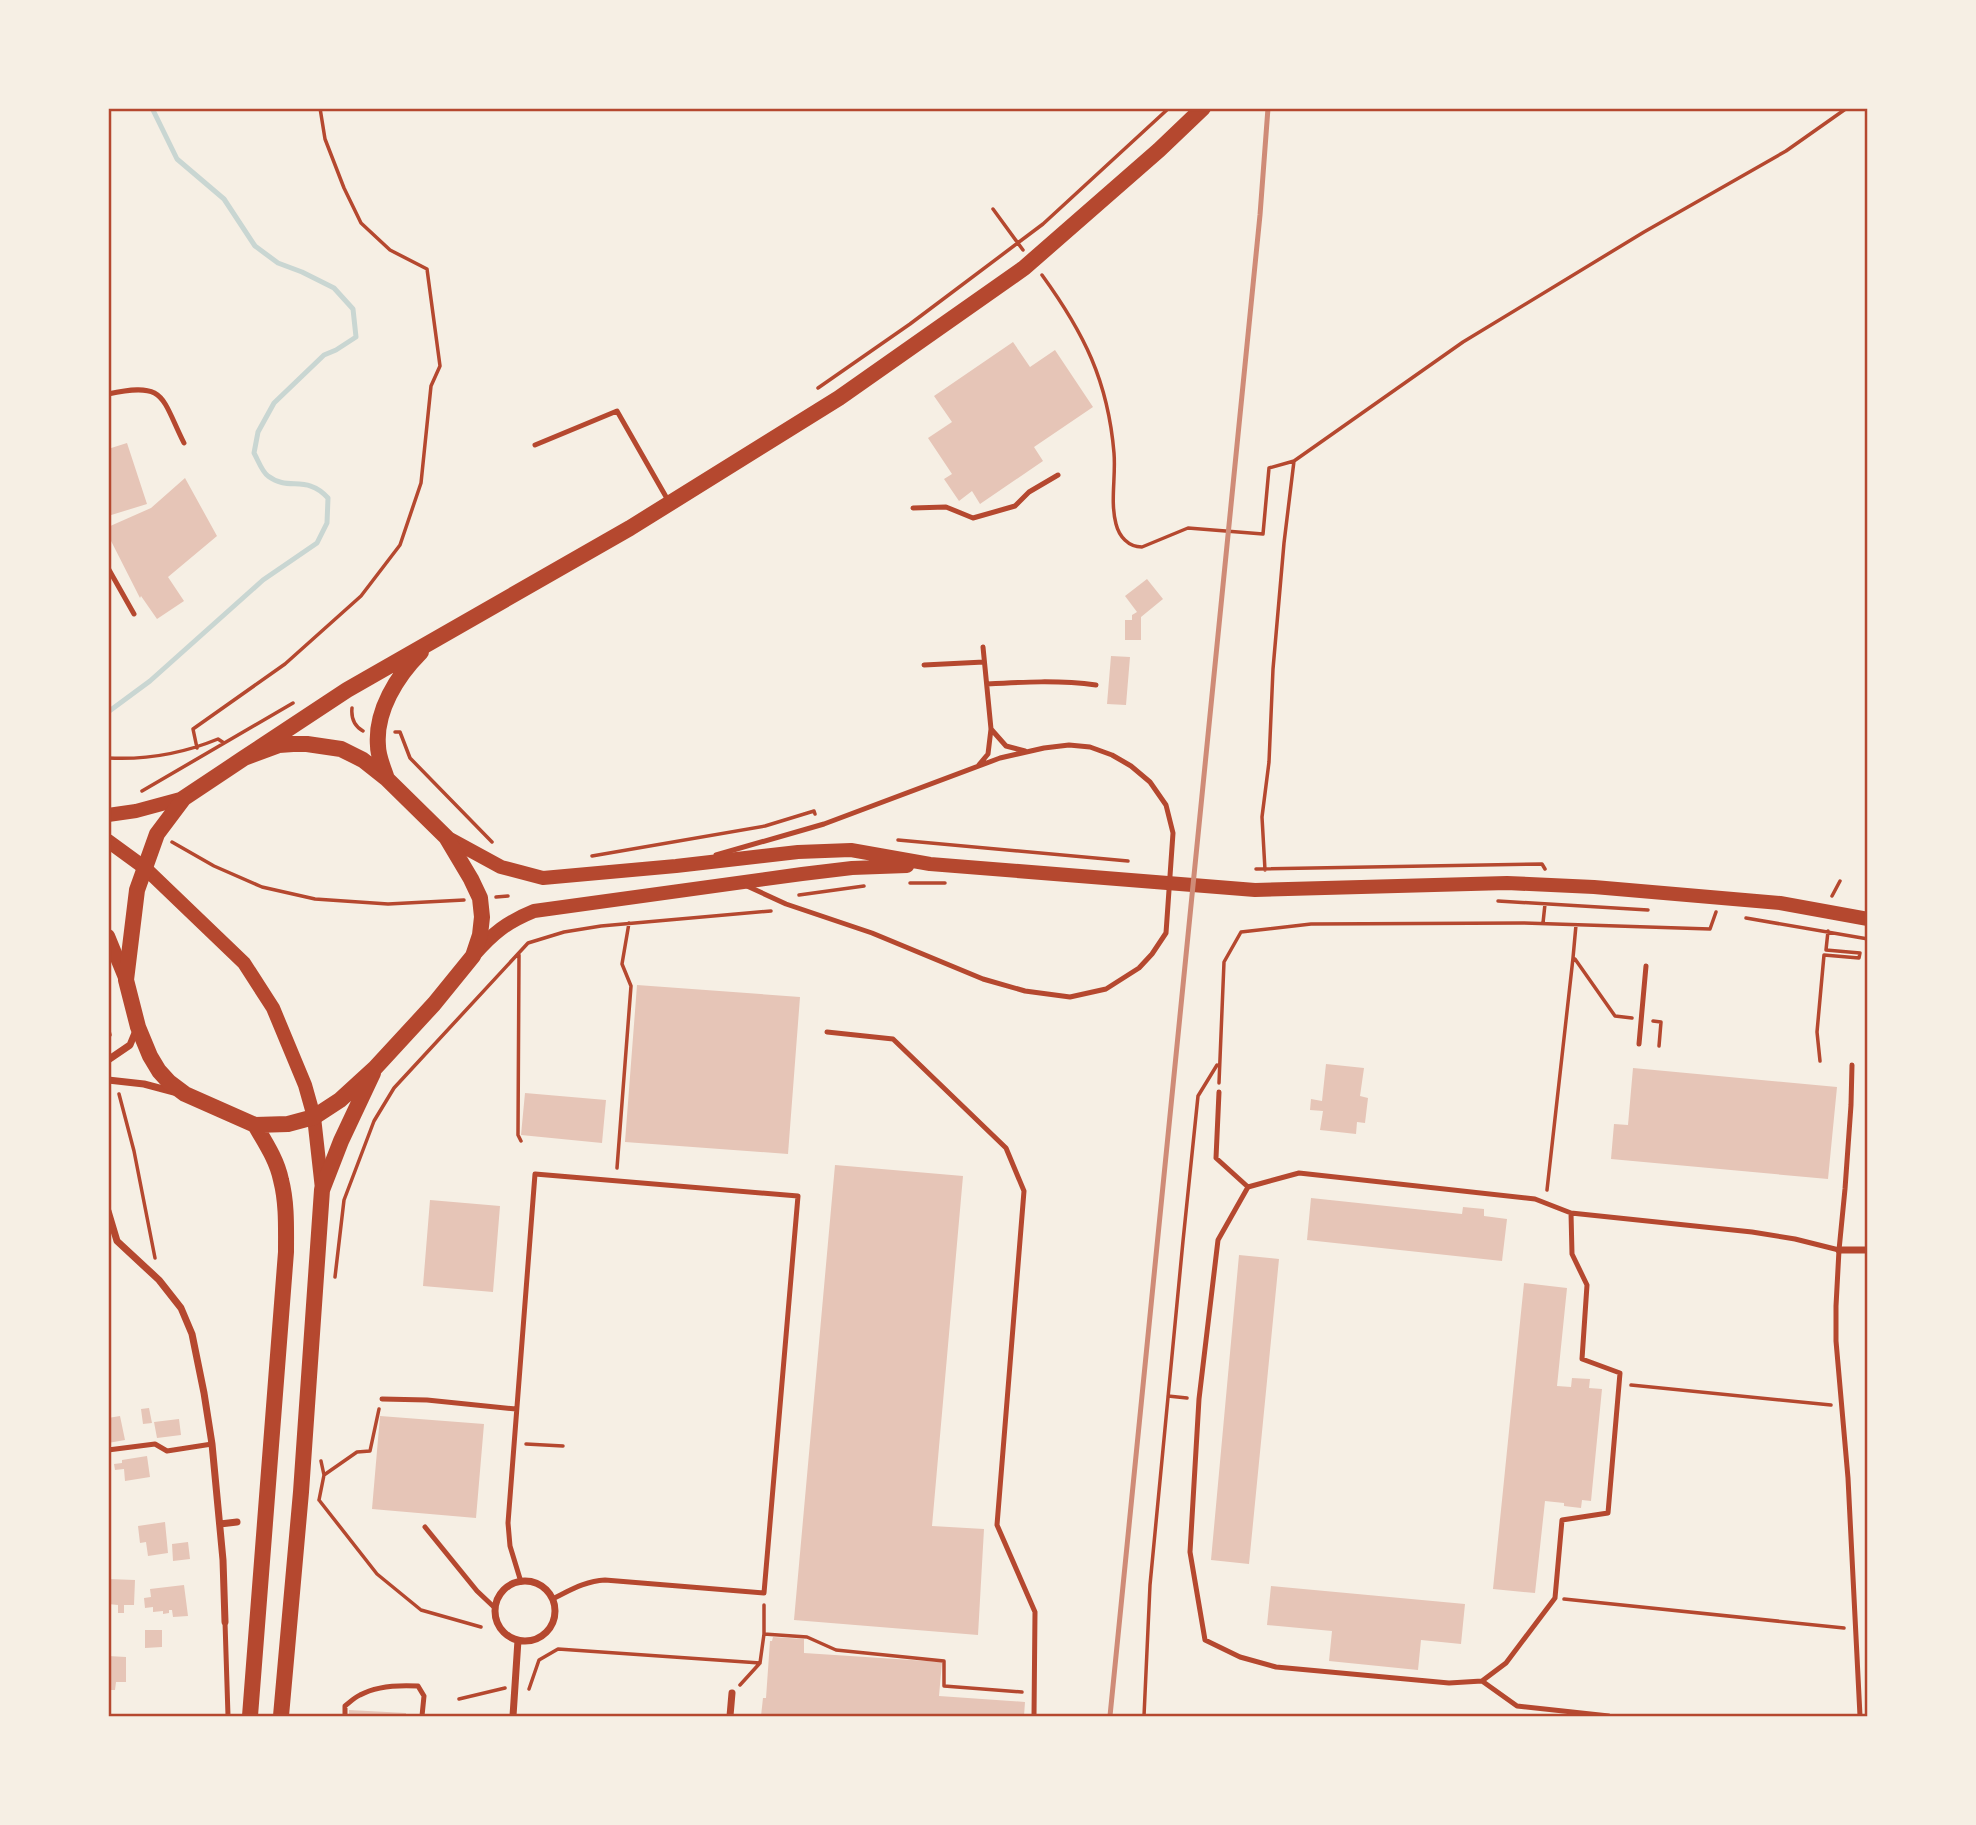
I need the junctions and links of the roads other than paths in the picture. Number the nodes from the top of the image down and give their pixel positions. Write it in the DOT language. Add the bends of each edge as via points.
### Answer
graph roads {
  1 [pos="1203,108"];
  2 [pos="108,394"];
  3 [pos="184,443"];
  4 [pos="536,445"];
  5 [pos="1058,475"];
  6 [pos="670,503"];
  7 [pos="913,508"];
  8 [pos="108,568"];
  9 [pos="134,614"];
  10 [pos="436,639"];
  11 [pos="983,647"];
  12 [pos="984,662"];
  13 [pos="924,665"];
  14 [pos="986,684"];
  15 [pos="1096,685"];
  16 [pos="991,729"];
  17 [pos="1028,751"];
  18 [pos="244,758"];
  19 [pos="977,768"];
  20 [pos="387,779"];
  21 [pos="184,797"];
  22 [pos="108,814"];
  23 [pos="446,838"];
  24 [pos="108,841"];
  25 [pos="930,864"];
  26 [pos="676,866"];
  27 [pos="145,868"];
  28 [pos="740,883"];
  29 [pos="1867,919"];
  30 [pos="108,936"];
  31 [pos="473,956"];
  32 [pos="1646,966"];
  33 [pos="126,980"];
  34 [pos="138,1027"];
  35 [pos="827,1032"];
  36 [pos="1639,1044"];
  37 [pos="108,1060"];
  38 [pos="1852,1065"];
  39 [pos="375,1068"];
  40 [pos="108,1080"];
  41 [pos="1219,1092"];
  42 [pos="185,1094"];
  43 [pos="314,1116"];
  44 [pos="255,1125"];
  45 [pos="1248,1187"];
  46 [pos="322,1190"];
  47 [pos="108,1211"];
  48 [pos="1571,1213"];
  49 [pos="1839,1250"];
  50 [pos="1867,1250"];
  51 [pos="382,1399"];
  52 [pos="516,1409"];
  53 [pos="212,1444"];
  54 [pos="108,1450"];
  55 [pos="237,1522"];
  56 [pos="220,1524"];
  57 [pos="425,1527"];
  58 [pos="521,1582"];
  59 [pos="552,1599"];
  60 [pos="495,1608"];
  61 [pos="225,1622"];
  62 [pos="518,1640"];
  63 [pos="1482,1681"];
  64 [pos="732,1693"];
  65 [pos="228,1717"];
  66 [pos="250,1717"];
  67 [pos="281,1717"];
  68 [pos="345,1717"];
  69 [pos="422,1717"];
  70 [pos="513,1717"];
  71 [pos="730,1717"];
  72 [pos="1034,1717"];
  73 [pos="1609,1717"];
  74 [pos="1860,1717"];
  1 -- 6 [label="main road" via="1024,268 839,398"];
  2 -- 3 [label="lane" via="137,388 154,391"];
  4 -- 6 [label="lane" via="617,411"];
  5 -- 7 [label="lane" via="1015,506 973,518 946,507"];
  6 -- 10 [label="main road"];
  8 -- 9 [label="lane"];
  10 -- 18 [label="main road" via="347,690"];
  10 -- 20 [label="main road" via="413,660 385,703 377,748"];
  11 -- 12 [label="lane"];
  12 -- 13 [label="lane"];
  12 -- 14 [label="lane"];
  14 -- 15 [label="lane"];
  14 -- 16 [label="lane"];
  16 -- 17 [label="lane" via="1006,746"];
  16 -- 19 [label="lane" via="988,754"];
  17 -- 19 [label="lane"];
  17 -- 28 [label="lane" via="1069,745 1112,755 1150,782 1166,805 1173,833 1166,933 1139,968 1106,989 1070,997 1004,985"];
  18 -- 20 [label="main road" via="279,745 307,744 341,749"];
  18 -- 21 [label="main road"];
  19 -- 26 [label="lane" via="824,824"];
  20 -- 23 [label="main road"];
  21 -- 22 [label="main road"];
  21 -- 27 [label="main road" via="157,834"];
  23 -- 26 [label="main road" via="501,867 543,878"];
  23 -- 31 [label="main road" via="480,898 480,935"];
  24 -- 27 [label="main road"];
  25 -- 26 [label="main road" via="850,849"];
  25 -- 28 [label="main road" via="852,868"];
  25 -- 29 [label="main road" via="1255,890 1507,883 1594,887 1780,903"];
  27 -- 33 [label="main road"];
  27 -- 43 [label="main road" via="244,963 273,1008"];
  28 -- 31 [label="main road" via="534,911 506,924"];
  30 -- 33 [label="main road"];
  31 -- 39 [label="main road"];
  32 -- 36 [label="lane"];
  33 -- 34 [label="main road"];
  34 -- 37 [label="street" via="131,1045"];
  34 -- 42 [label="main road" via="159,1071"];
  35 -- 72 [label="lane" via="893,1039 1006,1148 1024,1191 997,1525 1035,1612"];
  38 -- 49 [label="lane"];
  39 -- 43 [label="main road" via="340,1100"];
  39 -- 46 [label="main road"];
  40 -- 42 [label="street"];
  41 -- 45 [label="lane" via="1216,1158"];
  42 -- 44 [label="main road"];
  43 -- 44 [label="main road" via="289,1124"];
  43 -- 46 [label="main road"];
  44 -- 66 [label="main road" via="281,1177 286,1252"];
  45 -- 48 [label="lane" via="1299,1173 1535,1199"];
  45 -- 63 [label="lane" via="1218,1240 1199,1399 1189,1552 1205,1640 1276,1667 1449,1683"];
  46 -- 67 [label="main road"];
  47 -- 53 [label="street" via="117,1241 181,1308 192,1334"];
  48 -- 49 [label="lane" via="1752,1233"];
  48 -- 63 [label="lane" via="1572,1254 1587,1284 1582,1359 1620,1373 1608,1513 1562,1520 1555,1598 1506,1663"];
  49 -- 50 [label="street"];
  49 -- 74 [label="lane" via="1836,1341"];
  51 -- 52 [label="lane"];
  52 -- 58 [label="lane" via="508,1523"];
  52 -- 59 [label="lane" via="535,1174 798,1196 764,1592 605,1580"];
  53 -- 54 [label="lane" via="167,1451 155,1444"];
  53 -- 56 [label="street"];
  55 -- 56 [label="street"];
  56 -- 61 [label="street"];
  57 -- 60 [label="lane"];
  58 -- 59 [label="street" via="539,1585"];
  58 -- 60 [label="street" via="503,1590"];
  59 -- 62 [label="street" via="554,1618 544,1634"];
  60 -- 62 [label="street" via="498,1625"];
  61 -- 65 [label="lane"];
  62 -- 70 [label="street"];
  63 -- 73 [label="lane" via="1517,1706"];
  64 -- 71 [label="street"];
  68 -- 69 [label="lane" via="345,1706 360,1694 404,1685 418,1686 424,1696"];
}
